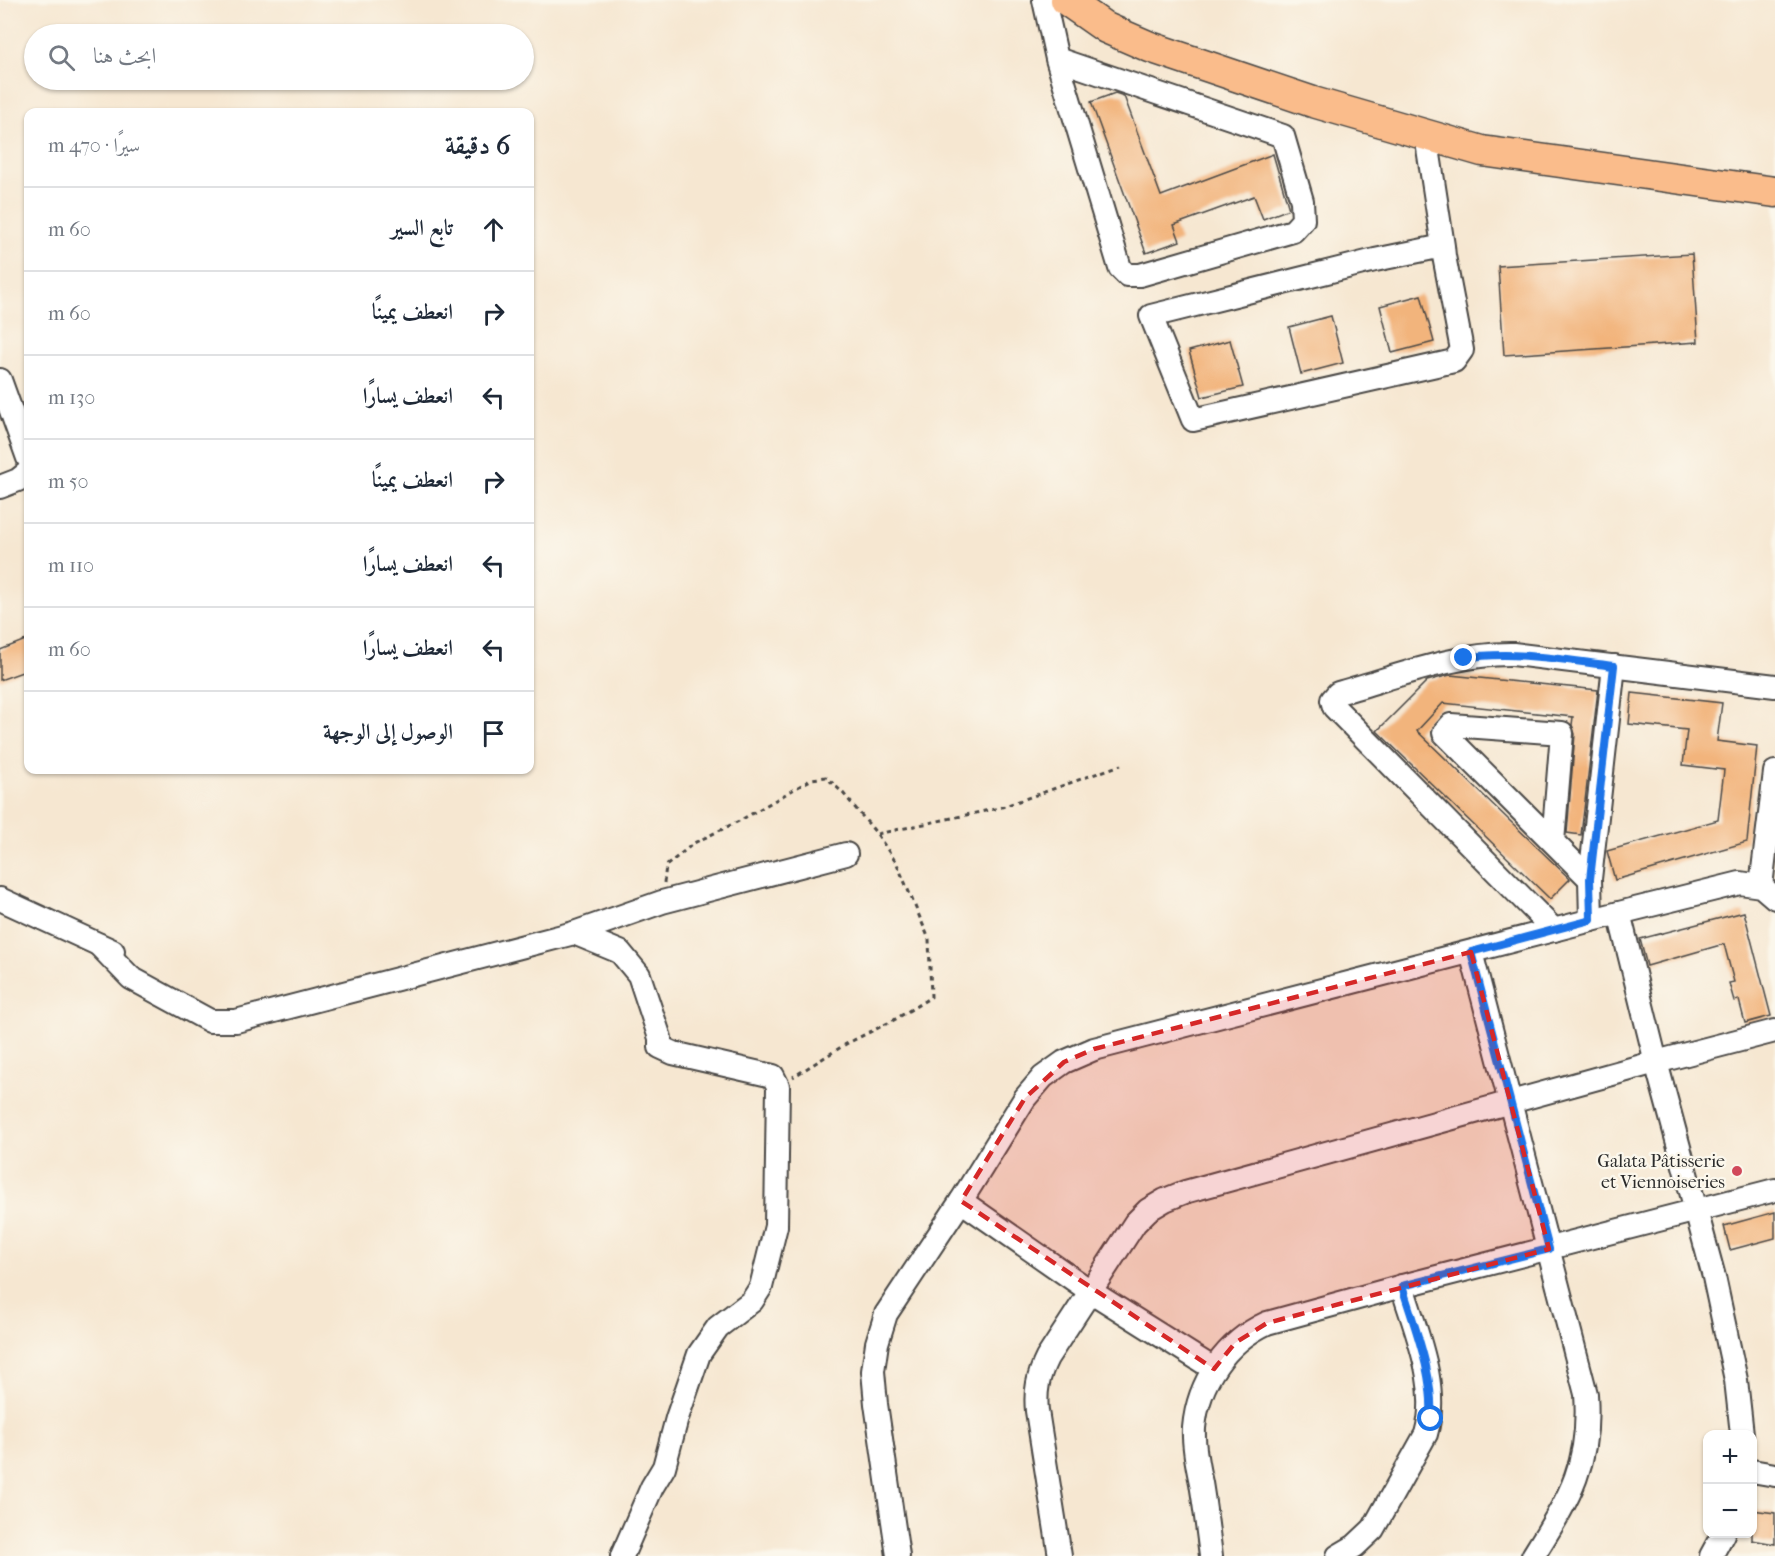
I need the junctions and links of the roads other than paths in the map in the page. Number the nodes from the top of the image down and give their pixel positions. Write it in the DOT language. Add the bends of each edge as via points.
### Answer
graph roads {
  1 [pos="1044,0"];
  2 [pos="1066,0"];
  3 [pos="1057,59"];
  4 [pos="1426,135"];
  5 [pos="1775,192"];
  6 [pos="1443,246"];
  7 [pos="0,380"];
  8 [pos="24,447"];
  9 [pos="24,475"];
  10 [pos="0,487"];
  11 [pos="1614,666"];
  12 [pos="1775,686"];
  13 [pos="1775,772"];
  14 [pos="1553,842"];
  15 [pos="846,854"];
  16 [pos="1590,879"];
  17 [pos="1768,892"];
  18 [pos="0,899"];
  19 [pos="1619,913"];
  20 [pos="1591,920"];
  21 [pos="1554,930"];
  22 [pos="574,933"];
  23 [pos="99,945"];
  24 [pos="1471,952"];
  25 [pos="137,963"];
  26 [pos="1775,1031"];
  27 [pos="1656,1062"];
  28 [pos="1511,1102"];
  29 [pos="1775,1191"];
  30 [pos="961,1201"];
  31 [pos="1696,1212"];
  32 [pos="1549,1249"];
  33 [pos="1402,1286"];
  34 [pos="1090,1291"];
  35 [pos="1214,1369"];
  36 [pos="1742,1430"];
  37 [pos="1757,1472"];
  38 [pos="1775,1475"];
  39 [pos="1720,1538"];
  40 [pos="622,1556"];
  41 [pos="898,1556"];
  42 [pos="1060,1556"];
  43 [pos="1211,1556"];
  44 [pos="1338,1556"];
  45 [pos="1533,1556"];
  46 [pos="1711,1556"];
  1 -- 3 [label="street"];
  2 -- 4 [label="main road" via="1106,28 1150,47"];
  3 -- 3 [label="street" via="1120,268 1127,275 1140,275 1293,231 1303,220 1302,201 1283,136"];
  4 -- 5 [label="main road" via="1482,151"];
  4 -- 6 [label="street"];
  6 -- 6 [label="street" via="1462,350 1454,361 1192,420 1151,316"];
  7 -- 8 [label="street"];
  9 -- 10 [label="street"];
  11 -- 12 [label="street"];
  11 -- 16 [label="street"];
  11 -- 21 [label="street" via="1489,654 1338,693 1332,700 1334,707"];
  13 -- 17 [label="street"];
  14 -- 14 [label="street" via="1562,733 1451,725 1444,732 1449,738"];
  14 -- 16 [label="street"];
  15 -- 22 [label="street" via="662,902"];
  16 -- 20 [label="street"];
  17 -- 19 [label="street" via="1740,883"];
  18 -- 23 [label="street"];
  19 -- 20 [label="street"];
  19 -- 27 [label="street"];
  20 -- 21 [label="street"];
  21 -- 24 [label="street"];
  22 -- 23 [label="street" via="236,1021 210,1021 131,978"];
  22 -- 40 [label="street" via="620,952 639,975 660,1047 772,1076 778,1086 776,1226 761,1287 752,1301 718,1327 699,1354 664,1467"];
  23 -- 25 [label="street"];
  24 -- 28 [label="street"];
  24 -- 30 [label="street" via="1095,1049 1064,1062 1043,1077 1025,1098"];
  26 -- 27 [label="street"];
  27 -- 28 [label="street"];
  27 -- 31 [label="street"];
  28 -- 32 [label="street"];
  28 -- 34 [label="street" via="1165,1200 1135,1223"];
  29 -- 31 [label="street"];
  30 -- 34 [label="street"];
  30 -- 41 [label="street" via="886,1314 877,1343 873,1371 876,1404"];
  31 -- 32 [label="street"];
  31 -- 36 [label="street" via="1728,1338"];
  32 -- 33 [label="street"];
  32 -- 45 [label="street" via="1581,1371 1588,1420 1578,1474"];
  33 -- 35 [label="street" via="1267,1323 1235,1343"];
  33 -- 44 [label="street" via="1430,1383 1431,1419 1373,1529"];
  34 -- 35 [label="street"];
  34 -- 42 [label="street" via="1047,1358 1036,1395"];
  35 -- 43 [label="street" via="1194,1427"];
  37 -- 38 [label="street"];
  39 -- 46 [label="street"];
}
